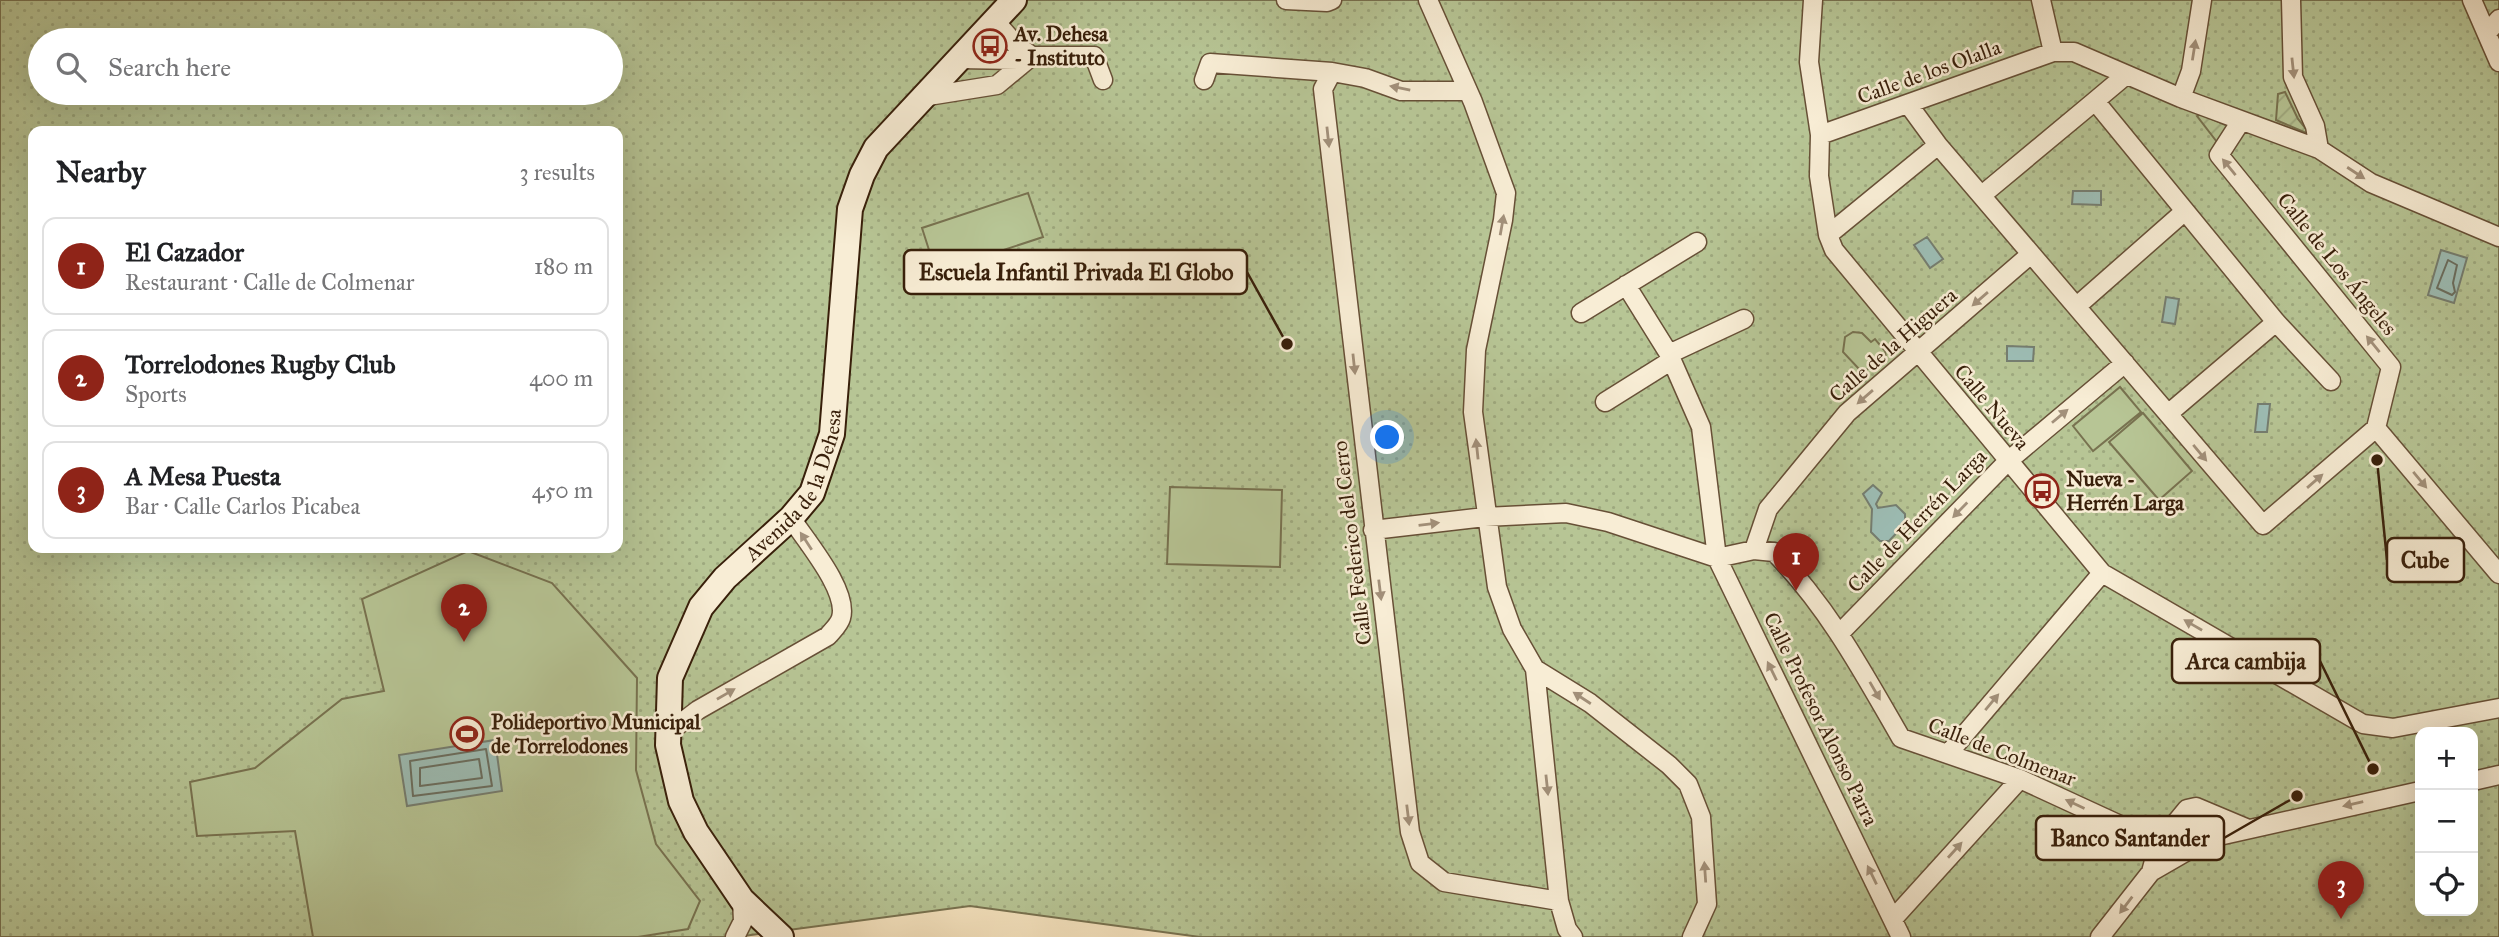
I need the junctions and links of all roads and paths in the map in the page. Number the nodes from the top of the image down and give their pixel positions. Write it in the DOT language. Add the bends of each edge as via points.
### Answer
graph roads {
  1 [pos="1014,0"];
  2 [pos="1286,0"];
  3 [pos="1332,0"];
  4 [pos="1428,0"];
  5 [pos="1813,0"];
  6 [pos="2040,0"];
  7 [pos="2202,0"];
  8 [pos="2291,0"];
  9 [pos="2472,0"];
  10 [pos="995,10"];
  11 [pos="2493,26"];
  12 [pos="2053,52"];
  13 [pos="1028,58"];
  14 [pos="959,59"];
  15 [pos="2499,62"];
  16 [pos="1332,72"];
  17 [pos="2126,75"];
  18 [pos="1103,80"];
  19 [pos="1204,80"];
  20 [pos="1468,91"];
  21 [pos="922,97"];
  22 [pos="2181,98"];
  23 [pos="2095,101"];
  24 [pos="1908,104"];
  25 [pos="2241,121"];
  26 [pos="1820,135"];
  27 [pos="1938,145"];
  28 [pos="2319,149"];
  29 [pos="1982,195"];
  30 [pos="2185,211"];
  31 [pos="1828,235"];
  32 [pos="2499,237"];
  33 [pos="1696,242"];
  34 [pos="2031,254"];
  35 [pos="1626,285"];
  36 [pos="2077,306"];
  37 [pos="1581,313"];
  38 [pos="1744,319"];
  39 [pos="2276,322"];
  40 [pos="1917,353"];
  41 [pos="1671,357"];
  42 [pos="2125,363"];
  43 [pos="2331,381"];
  44 [pos="1605,402"];
  45 [pos="2168,414"];
  46 [pos="2376,428"];
  47 [pos="2008,461"];
  48 [pos="1485,517"];
  49 [pos="791,518"];
  50 [pos="1373,530"];
  51 [pos="1754,550"];
  52 [pos="1717,558"];
  53 [pos="2102,573"];
  54 [pos="2499,575"];
  55 [pos="1841,632"];
  56 [pos="1535,669"];
  57 [pos="2499,708"];
  58 [pos="668,732"];
  59 [pos="1948,754"];
  60 [pos="2499,775"];
  61 [pos="2020,779"];
  62 [pos="2478,779"];
  63 [pos="2415,792"];
  64 [pos="2246,828"];
  65 [pos="2159,843"];
  66 [pos="2151,872"];
  67 [pos="742,900"];
  68 [pos="1559,901"];
  69 [pos="1893,919"];
  70 [pos="735,937"];
  71 [pos="754,937"];
  72 [pos="769,937"];
  73 [pos="780,937"];
  74 [pos="1573,937"];
  75 [pos="1692,937"];
  76 [pos="1901,937"];
  77 [pos="2100,937"];
  1 -- 10 [label="street, Avenida de la Dehesa"];
  2 -- 3 [label="street"];
  4 -- 20 [label="street"];
  5 -- 26 [label="street, Calle Nueva" via="1809,62"];
  6 -- 12 [label="street"];
  22 -- 7 [label="street, one-way" via="2191,71"];
  8 -- 28 [label="street, one-way" via="2293,77 2315,126"];
  9 -- 11 [label="street"];
  10 -- 13 [label="street"];
  10 -- 14 [label="street, Avenida de la Dehesa"];
  11 -- 15 [label="street"];
  12 -- 17 [label="street" via="2074,52"];
  12 -- 24 [label="street, Calle de los Olalla"];
  13 -- 14 [label="street"];
  13 -- 18 [label="street" via="1094,56"];
  13 -- 21 [label="street" via="997,85"];
  14 -- 21 [label="street, Avenida de la Dehesa"];
  16 -- 19 [label="street" via="1210,62"];
  20 -- 16 [label="street, one-way" via="1401,91"];
  16 -- 50 [label="street, Calle Federico del Cerro, one-way" via="1323,89"];
  17 -- 22 [label="street"];
  17 -- 23 [label="street"];
  48 -- 20 [label="street, one-way" via="1474,412 1476,350 1506,193"];
  21 -- 49 [label="street, Avenida de la Dehesa" via="876,148 850,209 832,434 812,493"];
  22 -- 25 [label="street"];
  23 -- 29 [label="street"];
  23 -- 30 [label="street"];
  24 -- 26 [label="street, Calle de los Olalla"];
  24 -- 27 [label="street"];
  25 -- 28 [label="street"];
  46 -- 25 [label="street, Calle de Los Ángeles, one-way" via="2391,366 2219,155"];
  26 -- 31 [label="street, Calle Nueva" via="1819,176"];
  27 -- 29 [label="street"];
  27 -- 31 [label="street"];
  28 -- 32 [label="street, one-way" via="2371,183"];
  29 -- 34 [label="street"];
  30 -- 36 [label="street"];
  30 -- 39 [label="street"];
  31 -- 40 [label="street, Calle Nueva" via="1839,259"];
  33 -- 35 [label="street"];
  34 -- 36 [label="street"];
  34 -- 40 [label="street, Calle de la Higuera, one-way"];
  35 -- 37 [label="street"];
  35 -- 41 [label="street, Calle Profesor Alonso Parra"];
  36 -- 42 [label="street"];
  38 -- 41 [label="street"];
  39 -- 43 [label="street"];
  39 -- 45 [label="street"];
  40 -- 47 [label="street, Calle Nueva"];
  40 -- 51 [label="street, Calle de la Higuera, one-way" via="1847,413 1768,509"];
  41 -- 44 [label="street"];
  41 -- 52 [label="street, Calle Profesor Alonso Parra" via="1701,427"];
  42 -- 45 [label="street"];
  47 -- 42 [label="street, Calle de Herrén Larga, one-way"];
  45 -- 46 [label="street, one-way" via="2263,525"];
  46 -- 54 [label="street, one-way"];
  47 -- 53 [label="street, Calle Nueva"];
  47 -- 55 [label="street, Calle de Herrén Larga, one-way"];
  50 -- 48 [label="street, one-way"];
  48 -- 52 [label="street" via="1566,513"];
  48 -- 56 [label="street" via="1497,587 1512,629"];
  49 -- 58 [label="street, Avenida de la Dehesa" via="725,578 701,607 670,678"];
  58 -- 49 [label="street, one-way" via="828,636 841,621 839,590"];
  50 -- 68 [label="street, Calle Federico del Cerro, one-way" via="1410,832 1420,863 1444,882"];
  51 -- 52 [label="street"];
  51 -- 55 [label="street, Calle de Colmenar" via="1774,552"];
  69 -- 52 [label="street, Calle Profesor Alonso Parra, one-way"];
  57 -- 53 [label="street, Calle Nueva, one-way" via="2381,728 2363,724"];
  59 -- 53 [label="street, one-way"];
  55 -- 59 [label="street, Calle de Colmenar, one-way" via="1901,738"];
  56 -- 68 [label="street, one-way"];
  75 -- 56 [label="street, one-way" via="1707,904 1701,817 1688,784 1590,703"];
  58 -- 67 [label="street, Avenida de la Dehesa" via="681,801"];
  59 -- 61 [label="street, Calle de Colmenar"];
  60 -- 62 [label="street"];
  65 -- 61 [label="street, Calle de Colmenar, one-way"];
  69 -- 61 [label="street, one-way"];
  63 -- 64 [label="street, one-way"];
  64 -- 65 [label="street" via="2196,807 2187,809"];
  64 -- 66 [label="street" via="2210,838"];
  65 -- 66 [label="street"];
  66 -- 77 [label="street, one-way"];
  67 -- 70 [label="street" via="743,921"];
  67 -- 71 [label="street, Avenida de la Dehesa"];
  67 -- 73 [label="street, Avenida de la Dehesa"];
  68 -- 74 [label="street"];
  69 -- 76 [label="street, Calle Profesor Alonso Parra"];
  72 -- 73 [label="street"];
}
